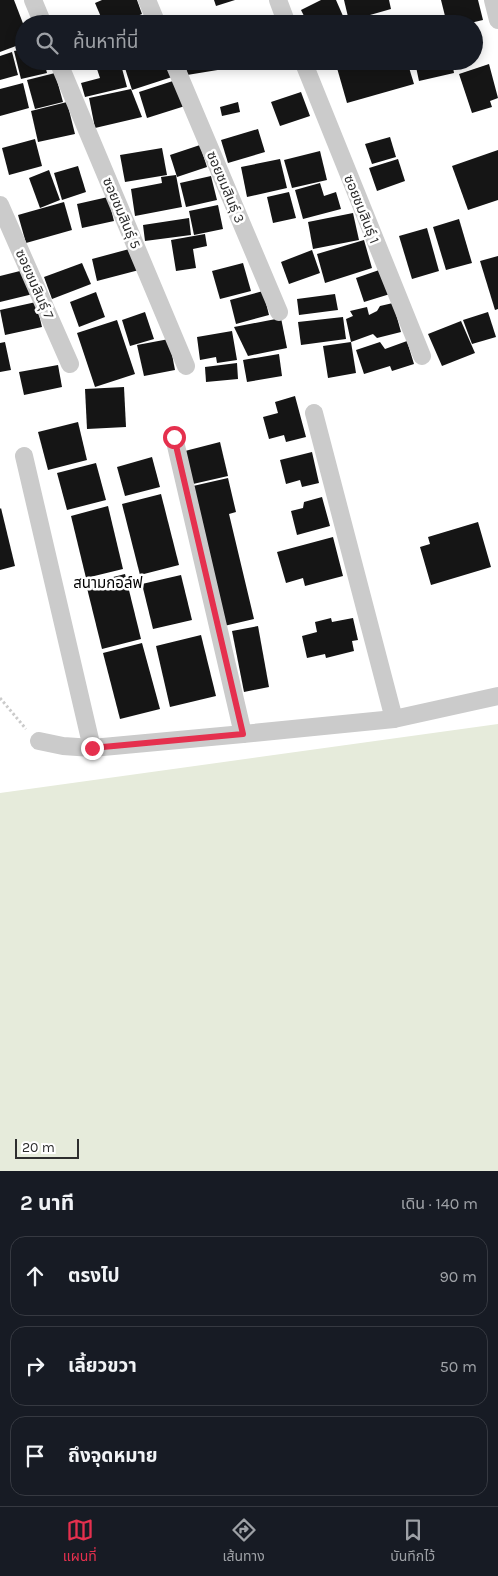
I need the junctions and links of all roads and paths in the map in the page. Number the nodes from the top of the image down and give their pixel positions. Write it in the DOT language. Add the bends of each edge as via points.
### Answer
graph roads {
  1 [pos="33,0"];
  2 [pos="147,0"];
  3 [pos="278,0"];
  4 [pos="493,0"];
  5 [pos="39,15"];
  6 [pos="153,15"];
  7 [pos="284,15"];
  8 [pos="498,20"];
  9 [pos="62,70"];
  10 [pos="176,70"];
  11 [pos="306,70"];
  12 [pos="0,205"];
  13 [pos="279,312"];
  14 [pos="422,356"];
  15 [pos="70,364"];
  16 [pos="186,366"];
  17 [pos="314,412"];
  18 [pos="174,437"];
  19 [pos="24,456"];
  20 [pos="498,696"];
  21 [pos="0,698"];
  22 [pos="394,719"];
  23 [pos="243,734"];
  24 [pos="39,741"];
  25 [pos="92,748"];
  1 -- 5 [label="street"];
  2 -- 6 [label="street"];
  3 -- 7 [label="street"];
  4 -- 8 [label="street"];
  9 -- 16 [label="street, ซอยชมสินธุ์ 5"];
  10 -- 13 [label="street, ซอยชมสินธุ์ 3"];
  11 -- 14 [label="street, ซอยชมสินธุ์ 1"];
  12 -- 15 [label="street, ซอยชมสินธุ์ 7"];
  17 -- 22 [label="street"];
  18 -- 23 [label="street"];
  19 -- 25 [label="street"];
  20 -- 22 [label="street"];
  21 -- 24 [label="path"];
  22 -- 23 [label="street"];
  23 -- 25 [label="street"];
  24 -- 25 [label="street"];
}
